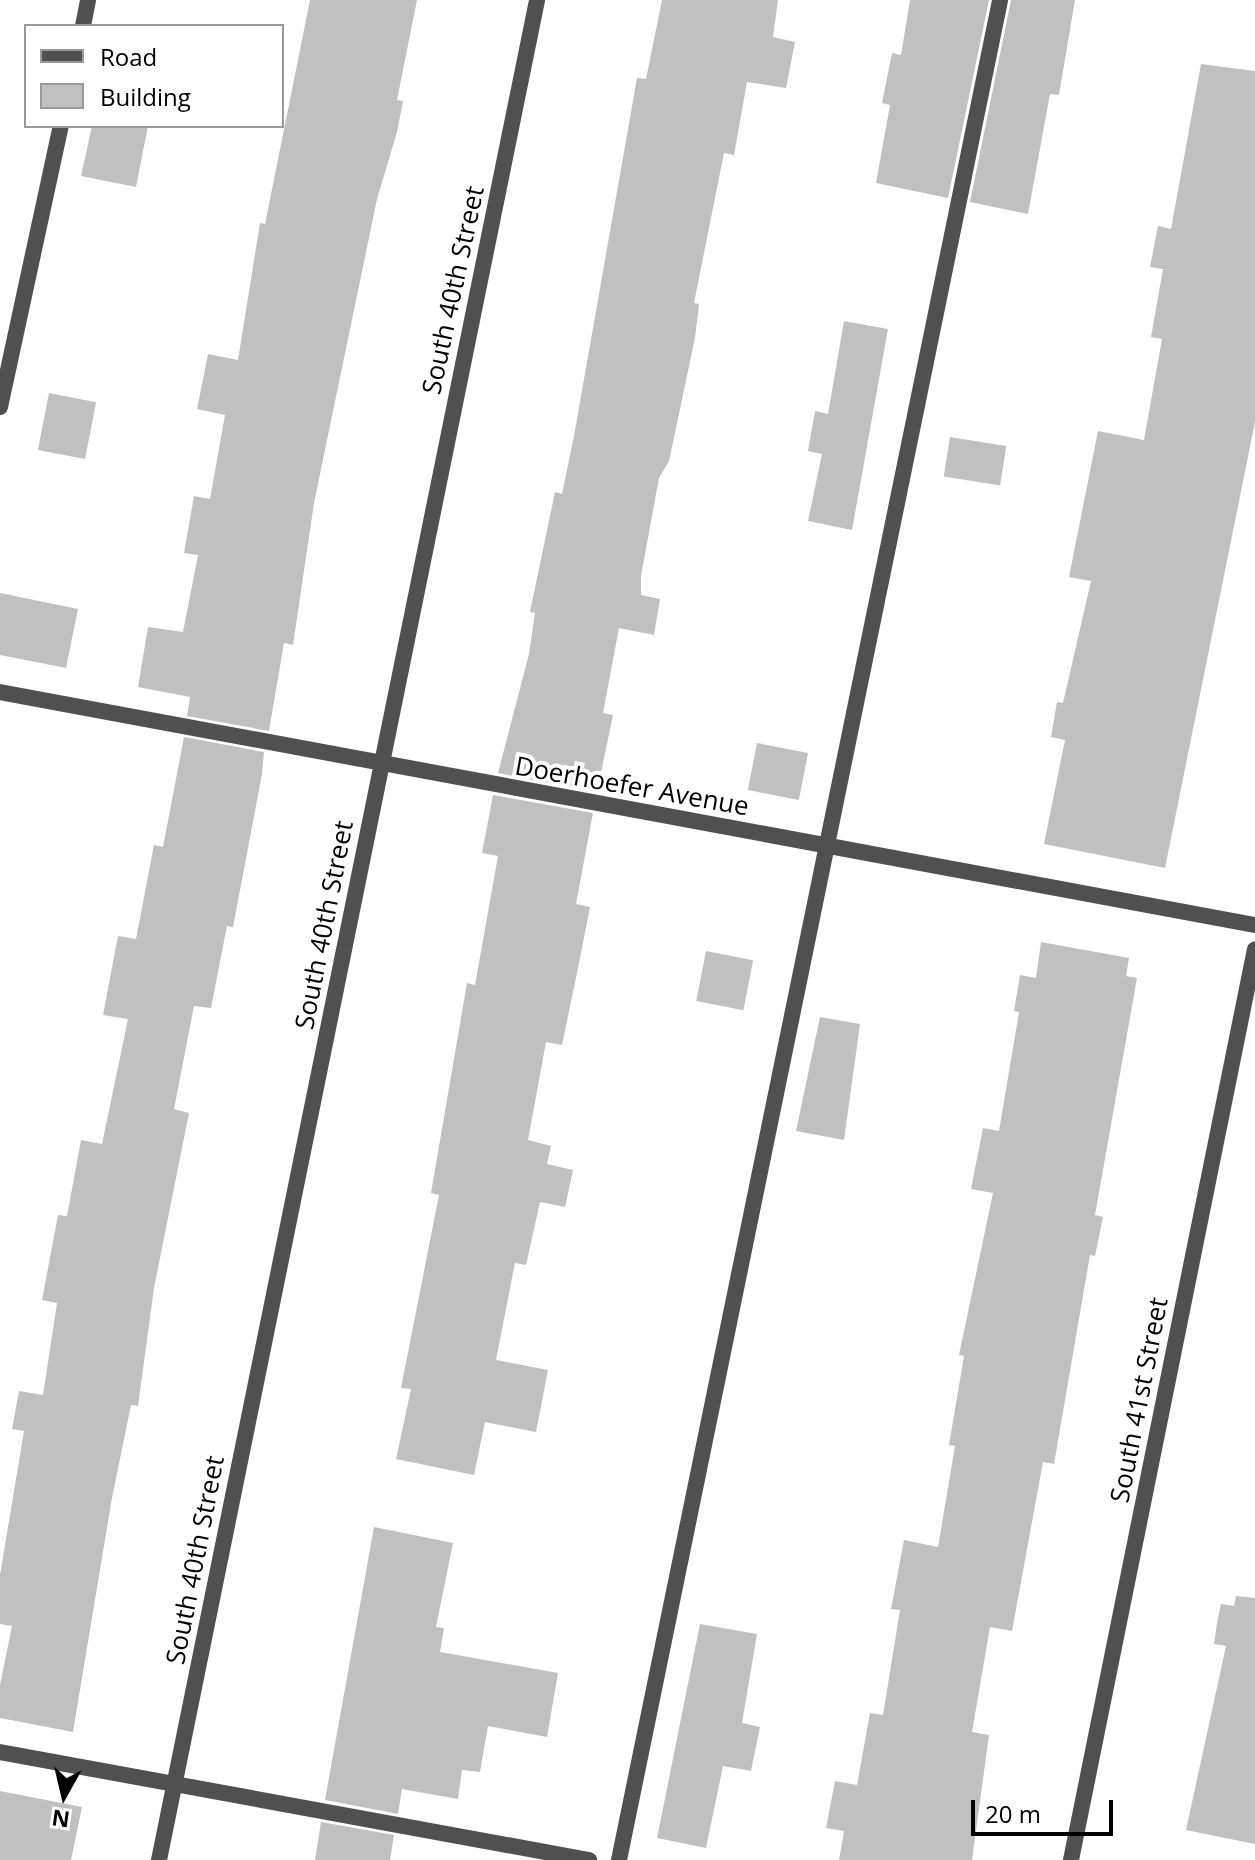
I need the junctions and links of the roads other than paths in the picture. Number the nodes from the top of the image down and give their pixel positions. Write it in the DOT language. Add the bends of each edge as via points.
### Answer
graph roads {
  1 [pos="88,0"];
  2 [pos="537,0"];
  3 [pos="1000,0"];
  4 [pos="83,24"];
  5 [pos="61,128"];
  6 [pos="0,407"];
  7 [pos="0,692"];
  8 [pos="381,764"];
  9 [pos="830,847"];
  10 [pos="1255,925"];
  11 [pos="1255,949"];
  12 [pos="0,1752"];
  13 [pos="175,1784"];
  14 [pos="159,1860"];
  15 [pos="589,1860"];
  16 [pos="619,1860"];
  17 [pos="1071,1860"];
  1 -- 4 [label="street"];
  2 -- 8 [label="street, South 40th Street"];
  3 -- 9 [label="street"];
  5 -- 6 [label="street"];
  7 -- 8 [label="street, Doerhoefer Avenue"];
  8 -- 9 [label="street, Doerhoefer Avenue"];
  8 -- 13 [label="street, South 40th Street"];
  9 -- 10 [label="street, Doerhoefer Avenue"];
  9 -- 16 [label="street"];
  11 -- 17 [label="street, South 41st Street"];
  12 -- 13 [label="street"];
  13 -- 14 [label="street, South 40th Street"];
  13 -- 15 [label="street"];
}
